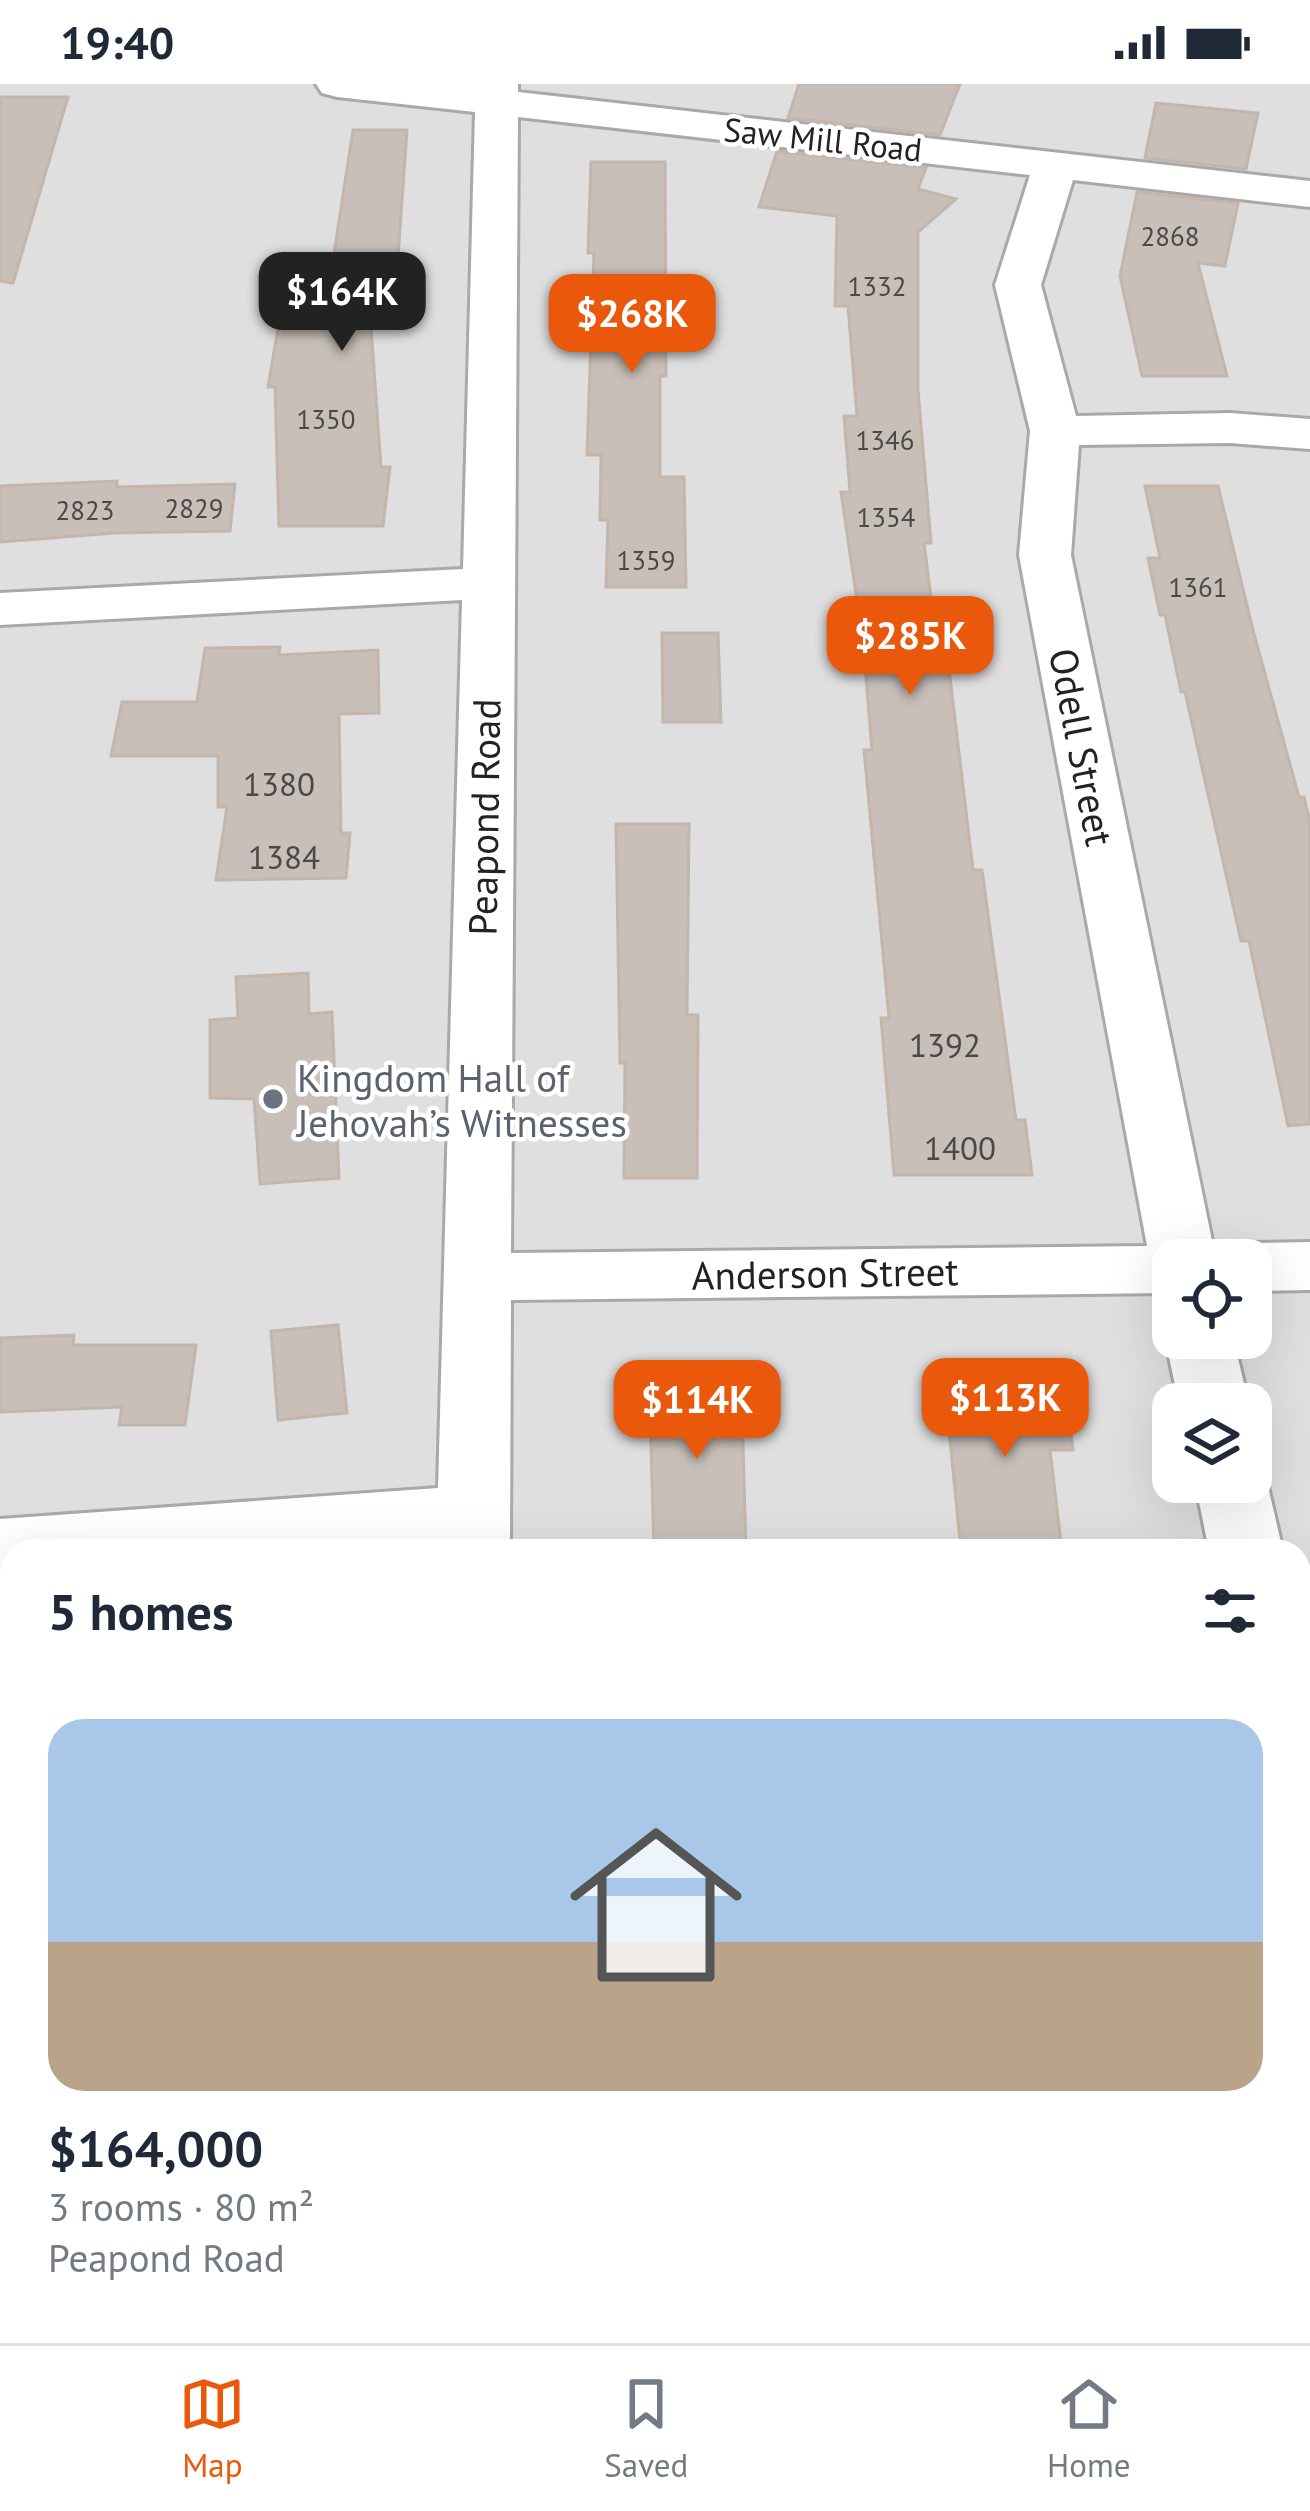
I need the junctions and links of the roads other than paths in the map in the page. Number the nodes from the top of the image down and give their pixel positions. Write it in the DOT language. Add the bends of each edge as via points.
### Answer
graph roads {
  1 [pos="337,84"];
  2 [pos="497,93"];
  3 [pos="1055,166"];
  4 [pos="1310,194"];
  5 [pos="1055,431"];
  6 [pos="1310,434"];
  7 [pos="487,583"];
  8 [pos="0,609"];
  9 [pos="1179,1239"];
  10 [pos="1310,1266"];
  11 [pos="1272,1267"];
  12 [pos="1152,1268"];
  13 [pos="478,1277"];
  14 [pos="1236,1503"];
  15 [pos="473,1532"];
  16 [pos="252,1539"];
  17 [pos="1243,1539"];
  1 -- 2 [label="street, Saw Mill Road"];
  2 -- 3 [label="street, Saw Mill Road"];
  2 -- 7 [label="street, Peapond Road"];
  3 -- 4 [label="street, Saw Mill Road"];
  3 -- 5 [label="street, Odell Street" via="1018,285"];
  5 -- 6 [label="street"];
  5 -- 9 [label="street, Odell Street" via="1045,555"];
  7 -- 8 [label="street"];
  7 -- 13 [label="street, Peapond Road"];
  10 -- 11 [label="street"];
  12 -- 13 [label="street, Anderson Street"];
  13 -- 15 [label="street, Peapond Road"];
  14 -- 17 [label="street"];
  15 -- 16 [label="street"];
}
